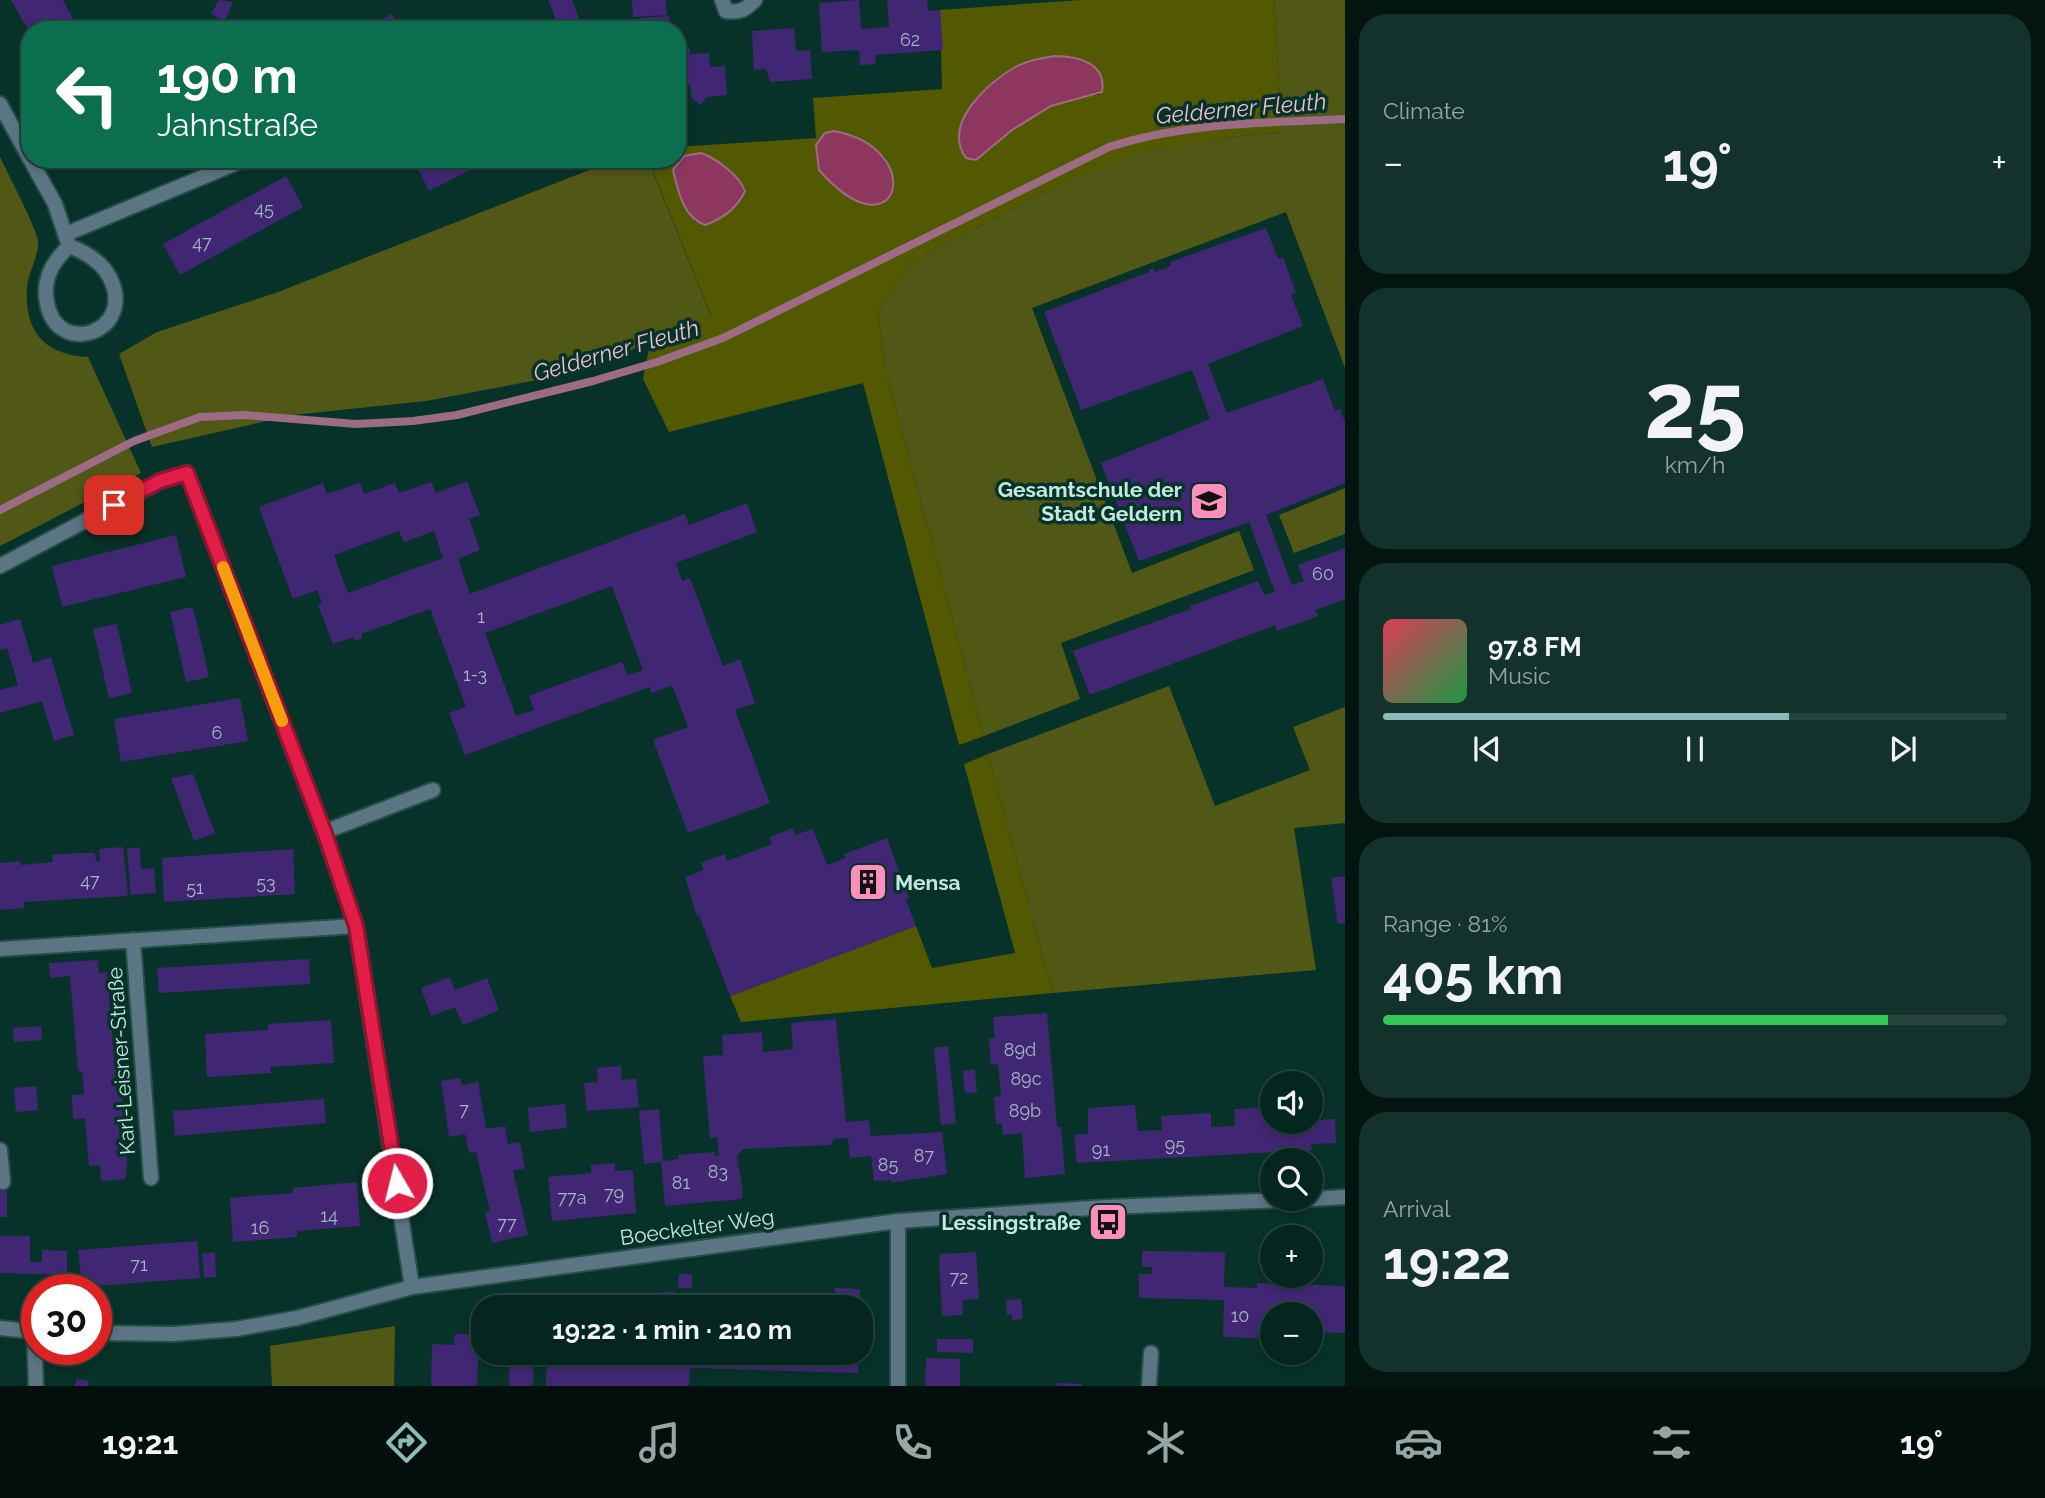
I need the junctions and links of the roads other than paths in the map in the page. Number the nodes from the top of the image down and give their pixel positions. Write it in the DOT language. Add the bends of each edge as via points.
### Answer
graph roads {
  1 [pos="722,0"];
  2 [pos="755,0"];
  3 [pos="0,104"];
  4 [pos="21,142"];
  5 [pos="34,168"];
  6 [pos="226,168"];
  7 [pos="67,240"];
  8 [pos="0,566"];
  9 [pos="433,790"];
  10 [pos="324,831"];
  11 [pos="356,926"];
  12 [pos="132,940"];
  13 [pos="0,949"];
  14 [pos="0,1150"];
  15 [pos="151,1178"];
  16 [pos="3,1182"];
  17 [pos="1345,1197"];
  18 [pos="1323,1198"];
  19 [pos="1260,1201"];
  20 [pos="898,1221"];
  21 [pos="412,1287"];
  22 [pos="0,1328"];
  23 [pos="21,1330"];
  24 [pos="112,1333"];
  25 [pos="1151,1353"];
  26 [pos="36,1365"];
  27 [pos="36,1386"];
  28 [pos="898,1386"];
  29 [pos="1149,1386"];
  1 -- 2 [label="street" via="726,12 743,11"];
  3 -- 4 [label="street"];
  5 -- 7 [label="street"];
  6 -- 7 [label="street"];
  7 -- 7 [label="street" via="48,275 47,305 60,328 84,334 109,322 117,308 117,291 108,273"];
  8 -- 10 [label="street" via="160,481 187,473"];
  9 -- 10 [label="street"];
  10 -- 11 [label="street"];
  11 -- 12 [label="street, Karl-Leisner-Straße"];
  11 -- 21 [label="street"];
  12 -- 13 [label="street, Karl-Leisner-Straße"];
  12 -- 15 [label="street, Karl-Leisner-Straße"];
  14 -- 16 [label="street"];
  17 -- 18 [label="street, Boeckelter Weg"];
  19 -- 20 [label="street, Boeckelter Weg"];
  20 -- 21 [label="street, Boeckelter Weg"];
  20 -- 28 [label="street"];
  21 -- 24 [label="street, Boeckelter Weg" via="236,1329"];
  22 -- 23 [label="street"];
  25 -- 29 [label="street"];
  26 -- 27 [label="street"];
}
